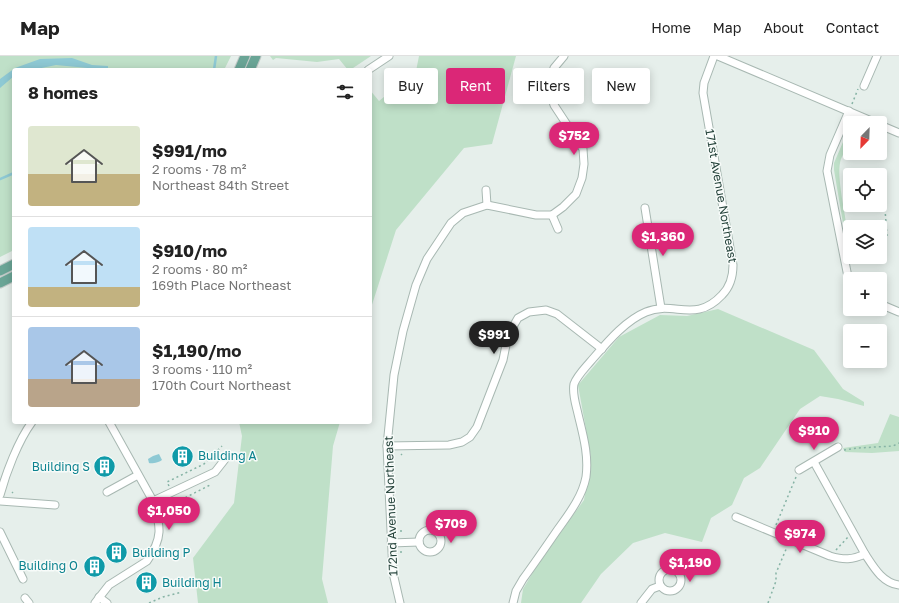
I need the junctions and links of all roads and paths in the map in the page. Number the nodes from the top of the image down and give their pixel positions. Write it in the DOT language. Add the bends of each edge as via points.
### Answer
graph roads {
  1 [pos="245,56"];
  2 [pos="256,56"];
  3 [pos="388,56"];
  4 [pos="564,56"];
  5 [pos="714,56"];
  6 [pos="718,56"];
  7 [pos="877,56"];
  8 [pos="240,68"];
  9 [pos="251,68"];
  10 [pos="371,68"];
  11 [pos="861,87"];
  12 [pos="850,109"];
  13 [pos="863,116"];
  14 [pos="887,127"];
  15 [pos="899,133"];
  16 [pos="486,190"];
  17 [pos="487,205"];
  18 [pos="645,208"];
  19 [pos="552,215"];
  20 [pos="558,229"];
  21 [pos="12,265"];
  22 [pos="0,271"];
  23 [pos="846,272"];
  24 [pos="12,277"];
  25 [pos="0,283"];
  26 [pos="887,307"];
  27 [pos="662,308"];
  28 [pos="899,312"];
  29 [pos="602,349"];
  30 [pos="31,424"];
  31 [pos="110,424"];
  32 [pos="899,443"];
  33 [pos="222,446"];
  34 [pos="387,446"];
  35 [pos="841,449"];
  36 [pos="226,458"];
  37 [pos="814,462"];
  38 [pos="797,474"];
  39 [pos="138,475"];
  40 [pos="212,484"];
  41 [pos="170,488"];
  42 [pos="107,492"];
  43 [pos="0,495"];
  44 [pos="0,501"];
  45 [pos="152,501"];
  46 [pos="55,505"];
  47 [pos="163,509"];
  48 [pos="736,517"];
  49 [pos="775,527"];
  50 [pos="0,532"];
  51 [pos="848,537"];
  52 [pos="790,540"];
  53 [pos="419,542"];
  54 [pos="391,543"];
  55 [pos="842,543"];
  56 [pos="842,546"];
  57 [pos="835,552"];
  58 [pos="865,554"];
  59 [pos="23,579"];
  60 [pos="899,585"];
  61 [pos="660,586"];
  62 [pos="182,592"];
  63 [pos="97,600"];
  64 [pos="107,603"];
  65 [pos="149,603"];
  66 [pos="400,603"];
  67 [pos="513,603"];
  68 [pos="641,603"];
  69 [pos="768,603"];
  1 -- 8 [label="main road"];
  2 -- 9 [label="main road"];
  3 -- 10 [label="street"];
  4 -- 19 [label="street" via="554,68 550,79 550,92 554,105 582,149 584,164 576,194"];
  5 -- 27 [label="street, 171st Avenue Northeast" via="703,93 733,273 724,293 715,303 690,311"];
  6 -- 12 [label="street"];
  7 -- 11 [label="street"];
  11 -- 12 [label="path"];
  12 -- 13 [label="street"];
  12 -- 23 [label="street" via="830,155 827,171"];
  14 -- 15 [label="street"];
  16 -- 17 [label="street"];
  17 -- 19 [label="street, 172nd Avenue Northeast" via="536,215"];
  17 -- 34 [label="street, 172nd Avenue Northeast" via="463,213 451,223 427,259 416,285 394,375"];
  18 -- 27 [label="street"];
  19 -- 20 [label="street"];
  21 -- 22 [label="main road"];
  24 -- 25 [label="main road"];
  26 -- 28 [label="street"];
  27 -- 29 [label="street, 171st Avenue Northeast" via="630,320"];
  29 -- 34 [label="street" via="558,314 546,310 515,316 503,360 478,427 470,437 449,446"];
  29 -- 67 [label="street, 171st Avenue Northeast" via="583,370 574,385 586,450 586,476 582,491 523,579"];
  30 -- 43 [label="street" via="21,441"];
  31 -- 39 [label="street"];
  32 -- 35 [label="path" via="893,446"];
  33 -- 41 [label="path" via="204,464 167,482"];
  34 -- 54 [label="street, 172nd Avenue Northeast"];
  35 -- 37 [label="street"];
  36 -- 45 [label="street" via="215,472"];
  37 -- 38 [label="street"];
  37 -- 58 [label="street"];
  38 -- 49 [label="path"];
  39 -- 42 [label="street"];
  39 -- 45 [label="street"];
  40 -- 47 [label="path"];
  44 -- 46 [label="street"];
  45 -- 63 [label="street" via="160,532 151,556 109,585"];
  48 -- 52 [label="street"];
  50 -- 59 [label="street"];
  51 -- 55 [label="path"];
  52 -- 58 [label="street" via="840,559"];
  52 -- 69 [label="path" via="776,574"];
  53 -- 54 [label="street"];
  54 -- 66 [label="street, 172nd Avenue Northeast" via="393,573"];
  55 -- 56 [label="path"];
  55 -- 57 [label="path"];
  58 -- 60 [label="street" via="881,576"];
  61 -- 68 [label="street" via="652,589"];
  62 -- 65 [label="path"];
  63 -- 64 [label="street"];
}
